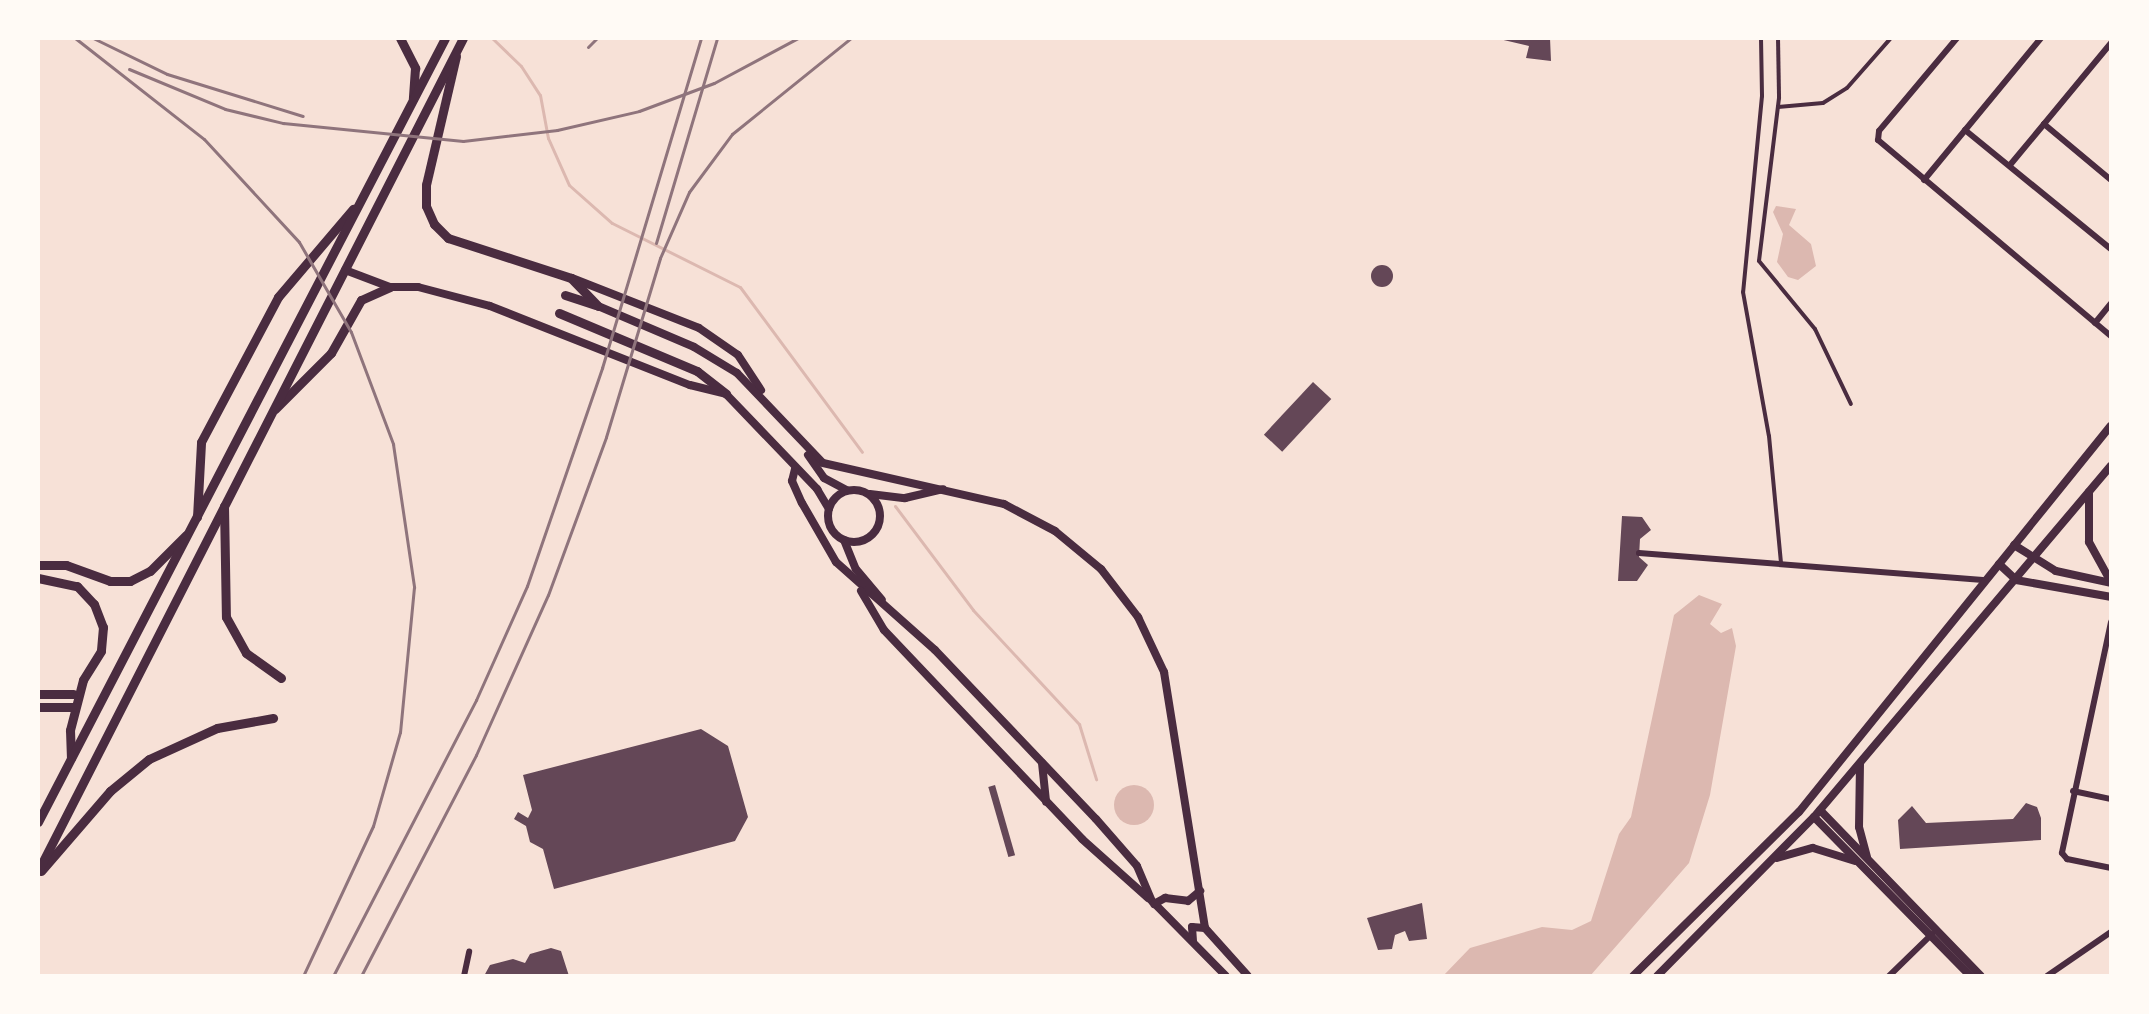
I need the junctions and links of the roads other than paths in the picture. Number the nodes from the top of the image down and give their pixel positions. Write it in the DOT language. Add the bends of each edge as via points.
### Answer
graph roads {
  1 [pos="400,38"];
  2 [pos="445,38"];
  3 [pos="463,38"];
  4 [pos="1761,38"];
  5 [pos="1778,38"];
  6 [pos="1891,38"];
  7 [pos="1957,38"];
  8 [pos="2041,38"];
  9 [pos="2111,43"];
  10 [pos="457,49"];
  11 [pos="412,102"];
  12 [pos="1778,107"];
  13 [pos="2044,124"];
  14 [pos="1965,130"];
  15 [pos="2010,165"];
  16 [pos="1924,180"];
  17 [pos="2111,180"];
  18 [pos="368,189"];
  19 [pos="2111,249"];
  20 [pos="345,270"];
  21 [pos="571,278"];
  22 [pos="390,287"];
  23 [pos="565,295"];
  24 [pos="2111,303"];
  25 [pos="598,306"];
  26 [pos="559,313"];
  27 [pos="2095,323"];
  28 [pos="2111,336"];
  29 [pos="726,394"];
  30 [pos="763,395"];
  31 [pos="1851,404"];
  32 [pos="267,415"];
  33 [pos="2111,426"];
  34 [pos="803,447"];
  35 [pos="788,461"];
  36 [pos="2111,466"];
  37 [pos="795,469"];
  38 [pos="947,487"];
  39 [pos="847,490"];
  40 [pos="2089,491"];
  41 [pos="868,493"];
  42 [pos="224,501"];
  43 [pos="829,509"];
  44 [pos="197,517"];
  45 [pos="190,531"];
  46 [pos="844,540"];
  47 [pos="2014,545"];
  48 [pos="1639,553"];
  49 [pos="2034,559"];
  50 [pos="1781,564"];
  51 [pos="1999,564"];
  52 [pos="38,565"];
  53 [pos="38,578"];
  54 [pos="1983,580"];
  55 [pos="2016,580"];
  56 [pos="2111,582"];
  57 [pos="857,584"];
  58 [pos="2111,597"];
  59 [pos="895,616"];
  60 [pos="2111,622"];
  61 [pos="281,678"];
  62 [pos="38,694"];
  63 [pos="73,694"];
  64 [pos="38,707"];
  65 [pos="72,707"];
  66 [pos="273,718"];
  67 [pos="72,760"];
  68 [pos="1042,762"];
  69 [pos="1860,764"];
  70 [pos="2073,791"];
  71 [pos="2111,799"];
  72 [pos="1046,802"];
  73 [pos="1817,814"];
  74 [pos="38,822"];
  75 [pos="1830,826"];
  76 [pos="1867,857"];
  77 [pos="1769,861"];
  78 [pos="2111,868"];
  79 [pos="1869,871"];
  80 [pos="38,872"];
  81 [pos="1200,891"];
  82 [pos="1153,902"];
  83 [pos="1205,928"];
  84 [pos="2111,932"];
  85 [pos="1932,933"];
  86 [pos="1193,942"];
  87 [pos="469,952"];
  88 [pos="464,976"];
  89 [pos="1226,976"];
  90 [pos="1248,976"];
  91 [pos="1633,976"];
  92 [pos="1657,976"];
  93 [pos="1889,976"];
  94 [pos="1970,976"];
  95 [pos="1981,976"];
  96 [pos="2047,976"];
  1 -- 11 [label="main road" via="415,68"];
  2 -- 11 [label="main road"];
  3 -- 10 [label="main road"];
  4 -- 50 [label="street" via="1762,96 1743,292 1769,436"];
  5 -- 12 [label="street"];
  6 -- 12 [label="street" via="1847,88 1823,103"];
  7 -- 16 [label="street" via="1878,135 1881,144"];
  8 -- 14 [label="street"];
  9 -- 13 [label="street"];
  10 -- 20 [label="main road"];
  10 -- 21 [label="main road" via="426,185 426,206 434,224 448,238"];
  11 -- 18 [label="main road"];
  12 -- 31 [label="street" via="1759,261 1815,329"];
  13 -- 15 [label="street"];
  13 -- 17 [label="street"];
  14 -- 15 [label="street"];
  14 -- 16 [label="street"];
  15 -- 19 [label="street"];
  16 -- 27 [label="street"];
  18 -- 44 [label="main road"];
  18 -- 44 [label="main road" via="278,297 201,442"];
  20 -- 22 [label="main road"];
  20 -- 32 [label="main road"];
  21 -- 25 [label="main road"];
  21 -- 30 [label="main road" via="699,328 738,355"];
  22 -- 29 [label="main road" via="418,287 490,306 690,385"];
  22 -- 32 [label="main road" via="361,300 331,353"];
  23 -- 25 [label="main road"];
  24 -- 27 [label="street"];
  25 -- 30 [label="main road" via="694,347"];
  26 -- 29 [label="main road" via="697,371"];
  27 -- 28 [label="street"];
  29 -- 35 [label="main road"];
  30 -- 34 [label="main road"];
  32 -- 42 [label="main road"];
  33 -- 47 [label="main road"];
  34 -- 35 [label="main road"];
  34 -- 38 [label="main road" via="832,466"];
  34 -- 39 [label="main road" via="824,478"];
  35 -- 37 [label="main road"];
  36 -- 40 [label="main road"];
  37 -- 43 [label="main road"];
  37 -- 57 [label="main road" via="792,481 816,534"];
  38 -- 41 [label="main road" via="905,498"];
  38 -- 81 [label="main road" via="1004,504 1055,531 1101,569 1138,617 1172,701"];
  39 -- 41 [label="main road"];
  39 -- 43 [label="main road"];
  40 -- 49 [label="main road"];
  40 -- 56 [label="main road" via="2089,542"];
  41 -- 46 [label="main road" via="879,507 877,529 860,541"];
  42 -- 61 [label="main road" via="226,617 246,653"];
  42 -- 80 [label="main road"];
  43 -- 46 [label="main road" via="832,530"];
  44 -- 45 [label="main road"];
  45 -- 52 [label="main road" via="150,571 130,581 110,581 66,565"];
  45 -- 67 [label="main road"];
  46 -- 59 [label="main road" via="856,569"];
  47 -- 49 [label="main road"];
  47 -- 51 [label="main road"];
  48 -- 50 [label="street"];
  49 -- 55 [label="main road"];
  49 -- 56 [label="main road" via="2056,571"];
  50 -- 54 [label="street"];
  51 -- 54 [label="main road"];
  51 -- 55 [label="main road"];
  53 -- 67 [label="main road" via="77,586 94,604 103,627 101,651 83,680 70,730"];
  54 -- 91 [label="main road" via="1799,812"];
  55 -- 58 [label="main road"];
  55 -- 69 [label="main road"];
  57 -- 59 [label="main road"];
  57 -- 72 [label="main road" via="884,630"];
  59 -- 68 [label="main road" via="935,650"];
  60 -- 70 [label="street"];
  62 -- 63 [label="main road"];
  64 -- 65 [label="main road"];
  66 -- 80 [label="main road" via="217,728 149,759 104,797"];
  67 -- 74 [label="main road"];
  68 -- 72 [label="main road"];
  68 -- 82 [label="main road" via="1137,866"];
  69 -- 73 [label="main road"];
  69 -- 76 [label="main road" via="1859,827"];
  70 -- 71 [label="street"];
  70 -- 78 [label="street" via="2063,856"];
  72 -- 82 [label="main road" via="1100,858"];
  73 -- 75 [label="main road"];
  73 -- 77 [label="main road"];
  75 -- 76 [label="main road"];
  75 -- 79 [label="main road"];
  76 -- 95 [label="main road"];
  77 -- 79 [label="main road" via="1813,848 1843,854"];
  77 -- 92 [label="main road"];
  79 -- 85 [label="main road"];
  81 -- 82 [label="main road" via="1188,901"];
  81 -- 83 [label="main road"];
  82 -- 86 [label="main road"];
  83 -- 86 [label="main road" via="1192,927"];
  83 -- 90 [label="main road"];
  84 -- 96 [label="street"];
  85 -- 93 [label="street"];
  85 -- 94 [label="main road"];
  86 -- 89 [label="main road"];
  87 -- 88 [label="street"];
}
